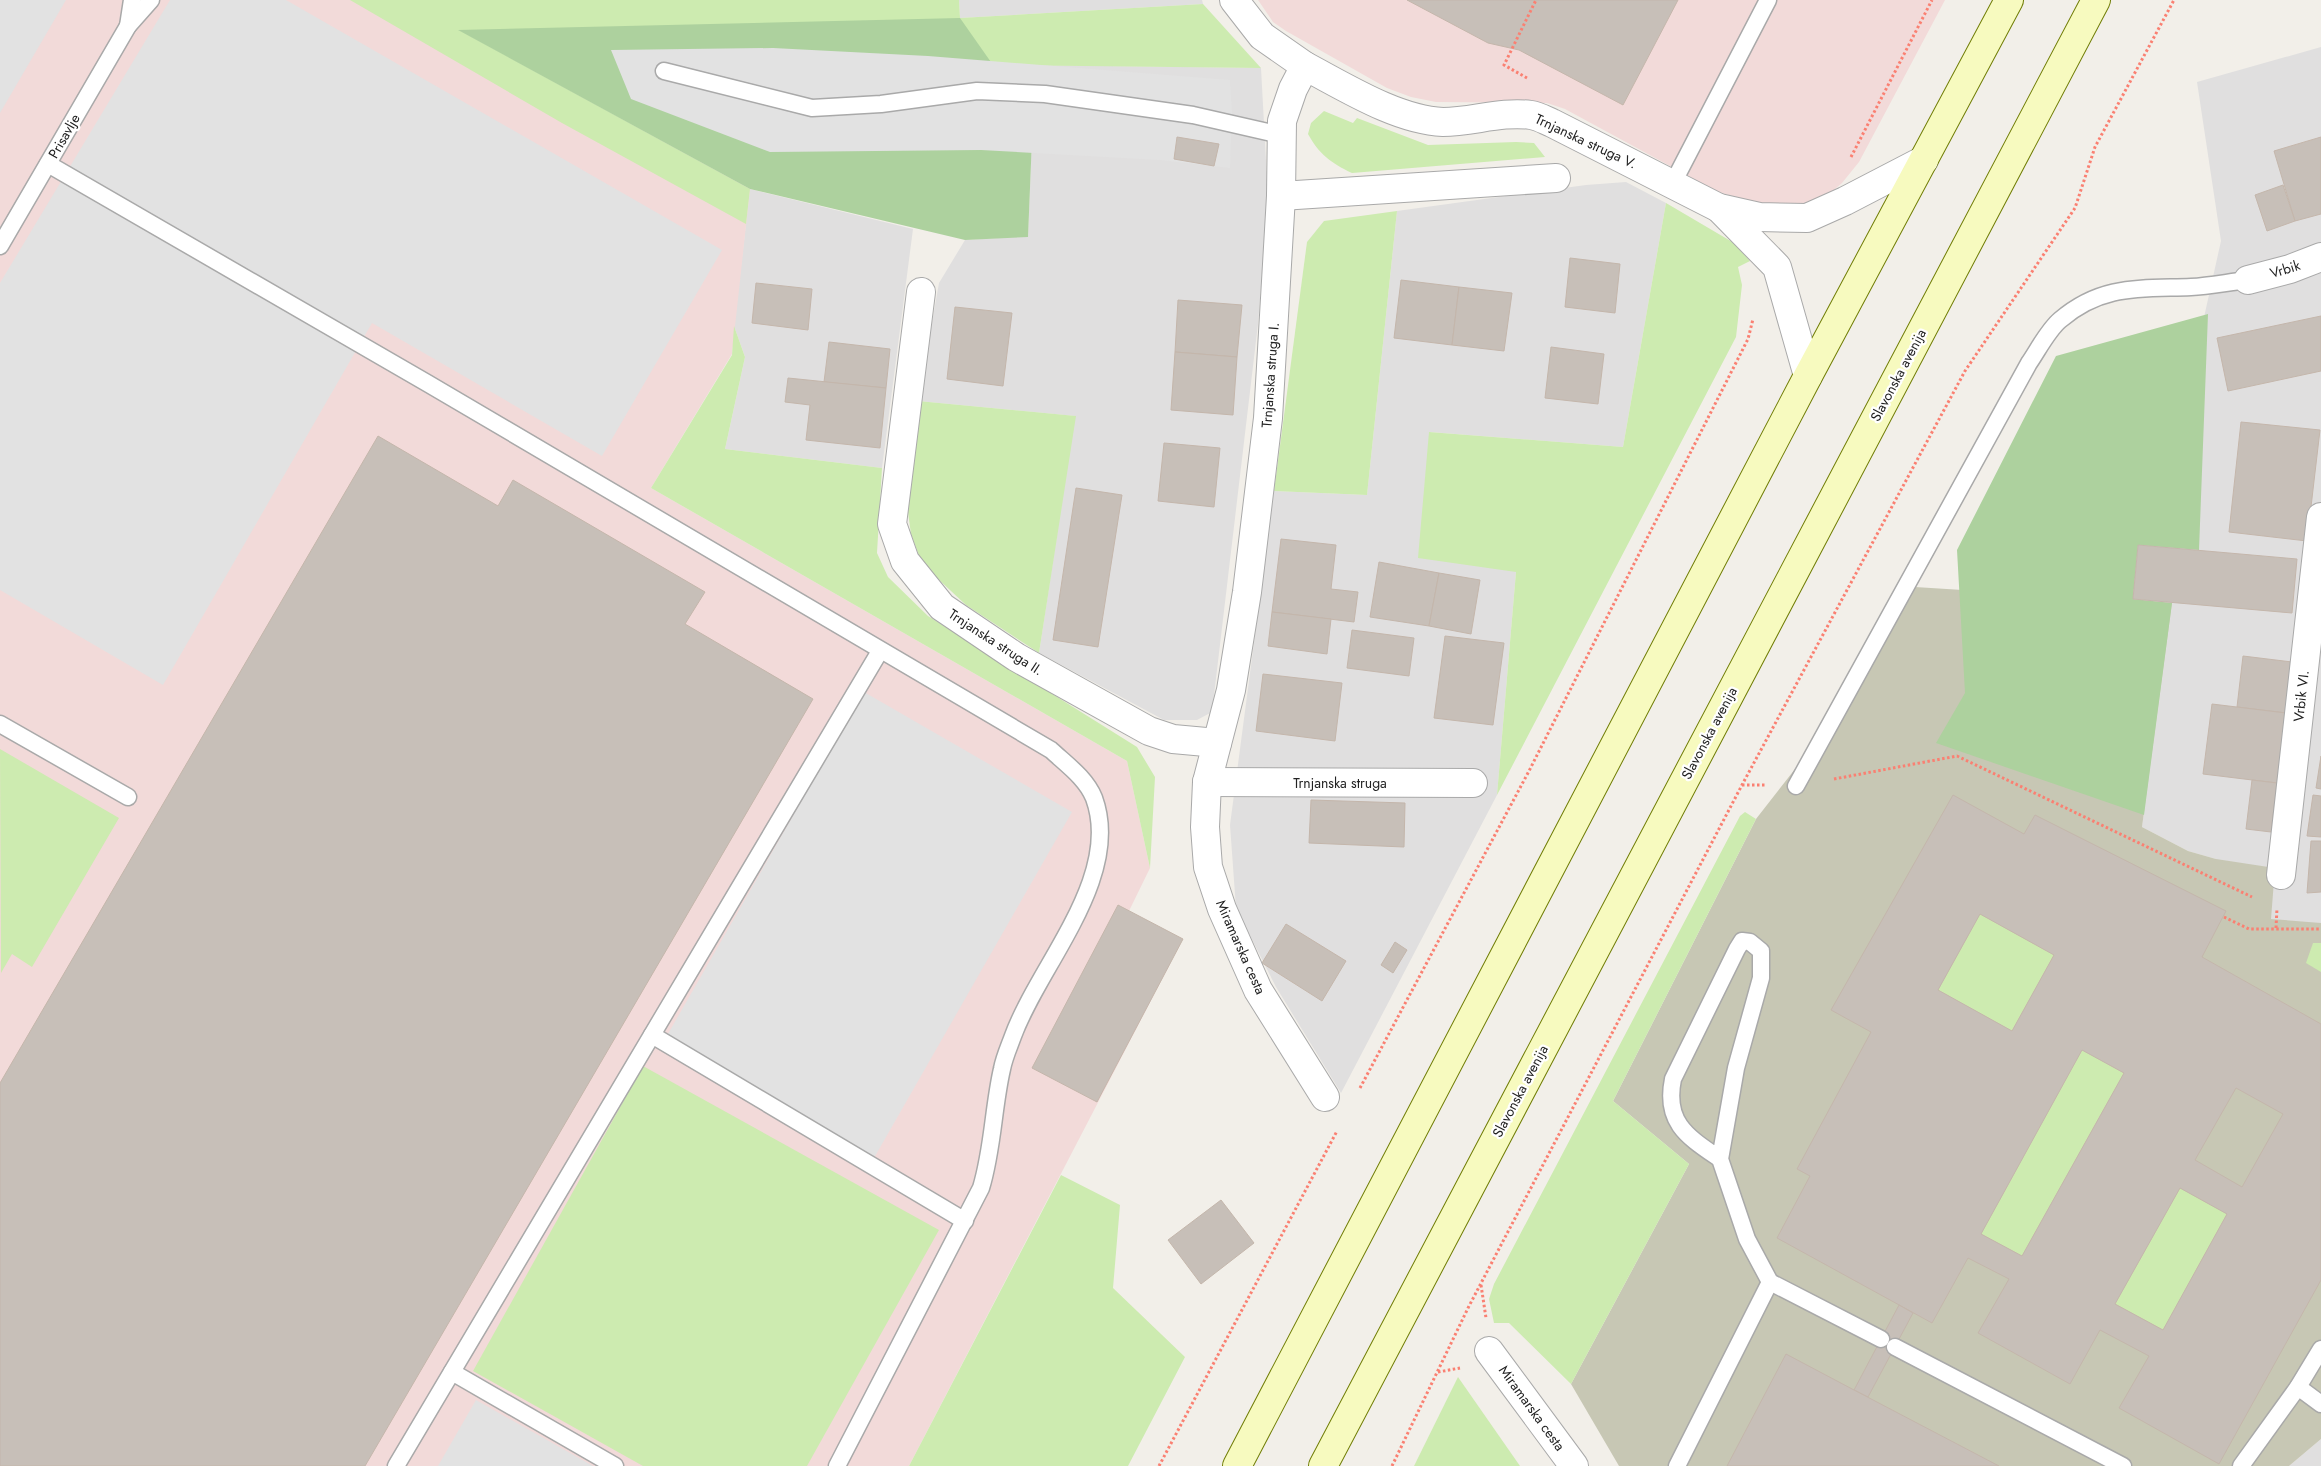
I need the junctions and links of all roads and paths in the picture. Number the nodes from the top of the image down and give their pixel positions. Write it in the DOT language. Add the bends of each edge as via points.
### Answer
graph roads {
  1 [pos="132,0"];
  2 [pos="151,0"];
  3 [pos="1234,0"];
  4 [pos="1768,0"];
  5 [pos="1932,0"];
  6 [pos="2009,0"];
  7 [pos="2096,0"];
  8 [pos="2174,0"];
  9 [pos="128,26"];
  10 [pos="1305,66"];
  11 [pos="664,71"];
  12 [pos="1281,135"];
  13 [pos="1924,160"];
  14 [pos="48,164"];
  15 [pos="1845,165"];
  16 [pos="1556,178"];
  17 [pos="1673,183"];
  18 [pos="1281,196"];
  19 [pos="1719,208"];
  20 [pos="0,246"];
  21 [pos="2321,257"];
  22 [pos="2248,280"];
  23 [pos="921,292"];
  24 [pos="1748,340"];
  25 [pos="1808,376"];
  26 [pos="2321,517"];
  27 [pos="880,651"];
  28 [pos="0,724"];
  29 [pos="1217,743"];
  30 [pos="1207,782"];
  31 [pos="1474,783"];
  32 [pos="1796,786"];
  33 [pos="128,797"];
  34 [pos="2281,875"];
  35 [pos="2259,900"];
  36 [pos="2268,904"];
  37 [pos="2277,909"];
  38 [pos="2224,916"];
  39 [pos="2321,928"];
  40 [pos="652,1035"];
  41 [pos="1360,1089"];
  42 [pos="1325,1097"];
  43 [pos="1341,1123"];
  44 [pos="1720,1159"];
  45 [pos="966,1221"];
  46 [pos="1770,1282"];
  47 [pos="2321,1349"];
  48 [pos="1489,1351"];
  49 [pos="452,1372"];
  50 [pos="2298,1387"];
  51 [pos="2321,1404"];
  52 [pos="396,1466"];
  53 [pos="615,1466"];
  54 [pos="837,1466"];
  55 [pos="1159,1466"];
  56 [pos="1237,1466"];
  57 [pos="1323,1466"];
  58 [pos="1392,1466"];
  59 [pos="1574,1466"];
  60 [pos="1677,1466"];
  61 [pos="2123,1466"];
  62 [pos="2241,1466"];
  1 -- 9 [label="lane, Prisavlje"];
  2 -- 9 [label="lane, Prisavlje"];
  3 -- 10 [label="street" via="1262,36"];
  4 -- 17 [label="lane"];
  5 -- 15 [label="path"];
  6 -- 13 [label="main road"];
  7 -- 57 [label="main road, Slavonska avenija"];
  8 -- 58 [label="path" via="2095,147 2075,208 1965,371 1756,758 1468,1308"];
  9 -- 14 [label="lane, Prisavlje"];
  10 -- 12 [label="street, Trnjanska struga I." via="1293,89 1282,121"];
  10 -- 17 [label="street, Trnjanska struga V." via="1383,106 1441,122 1511,114 1532,115"];
  11 -- 12 [label="lane" via="812,108 881,104 977,91 1045,94 1193,116"];
  12 -- 18 [label="street, Trnjanska struga I."];
  13 -- 19 [label="street" via="1807,218 1759,217"];
  13 -- 25 [label="main road"];
  14 -- 20 [label="lane, Prisavlje"];
  14 -- 27 [label="lane"];
  16 -- 18 [label="street"];
  17 -- 19 [label="street, Trnjanska struga V."];
  18 -- 29 [label="street, Trnjanska struga I." via="1264,456 1248,592 1231,690"];
  19 -- 25 [label="street" via="1777,267"];
  21 -- 22 [label="street, Vrbik"];
  22 -- 32 [label="lane" via="2192,287 2144,287 2107,293 2082,304 2059,321 2029,363"];
  23 -- 29 [label="street, Trnjanska struga II." via="892,524 905,561 942,607 1016,657 1149,731 1173,739"];
  24 -- 41 [label="path" via="1529,771"];
  25 -- 56 [label="main road"];
  26 -- 34 [label="street, Vrbik VI."];
  27 -- 40 [label="lane"];
  27 -- 45 [label="lane" via="1051,750 1076,772 1093,796 1101,825 1098,857 1089,889 1014,1033 1002,1068 989,1161"];
  28 -- 33 [label="lane"];
  29 -- 30 [label="street, Trnjanska struga I."];
  30 -- 31 [label="street, Trnjanska struga"];
  30 -- 42 [label="street, Miramarska cesta" via="1205,827 1208,867 1222,909 1258,990"];
  32 -- 35 [label="path" via="1957,756"];
  36 -- 37 [label="path"];
  38 -- 39 [label="path" via="2249,929"];
  40 -- 45 [label="lane"];
  40 -- 49 [label="lane"];
  43 -- 55 [label="path"];
  44 -- 44 [label="lane" via="1736,1068 1761,978 1761,952 1750,942 1742,941 1673,1079 1670,1096 1673,1115 1687,1136"];
  44 -- 46 [label="lane" via="1747,1239"];
  45 -- 54 [label="lane"];
  46 -- 60 [label="lane"];
  46 -- 61 [label="lane"];
  47 -- 50 [label="lane"];
  48 -- 59 [label="street, Miramarska cesta"];
  49 -- 52 [label="lane"];
  49 -- 53 [label="lane"];
  50 -- 51 [label="lane"];
  50 -- 62 [label="lane"];
}
